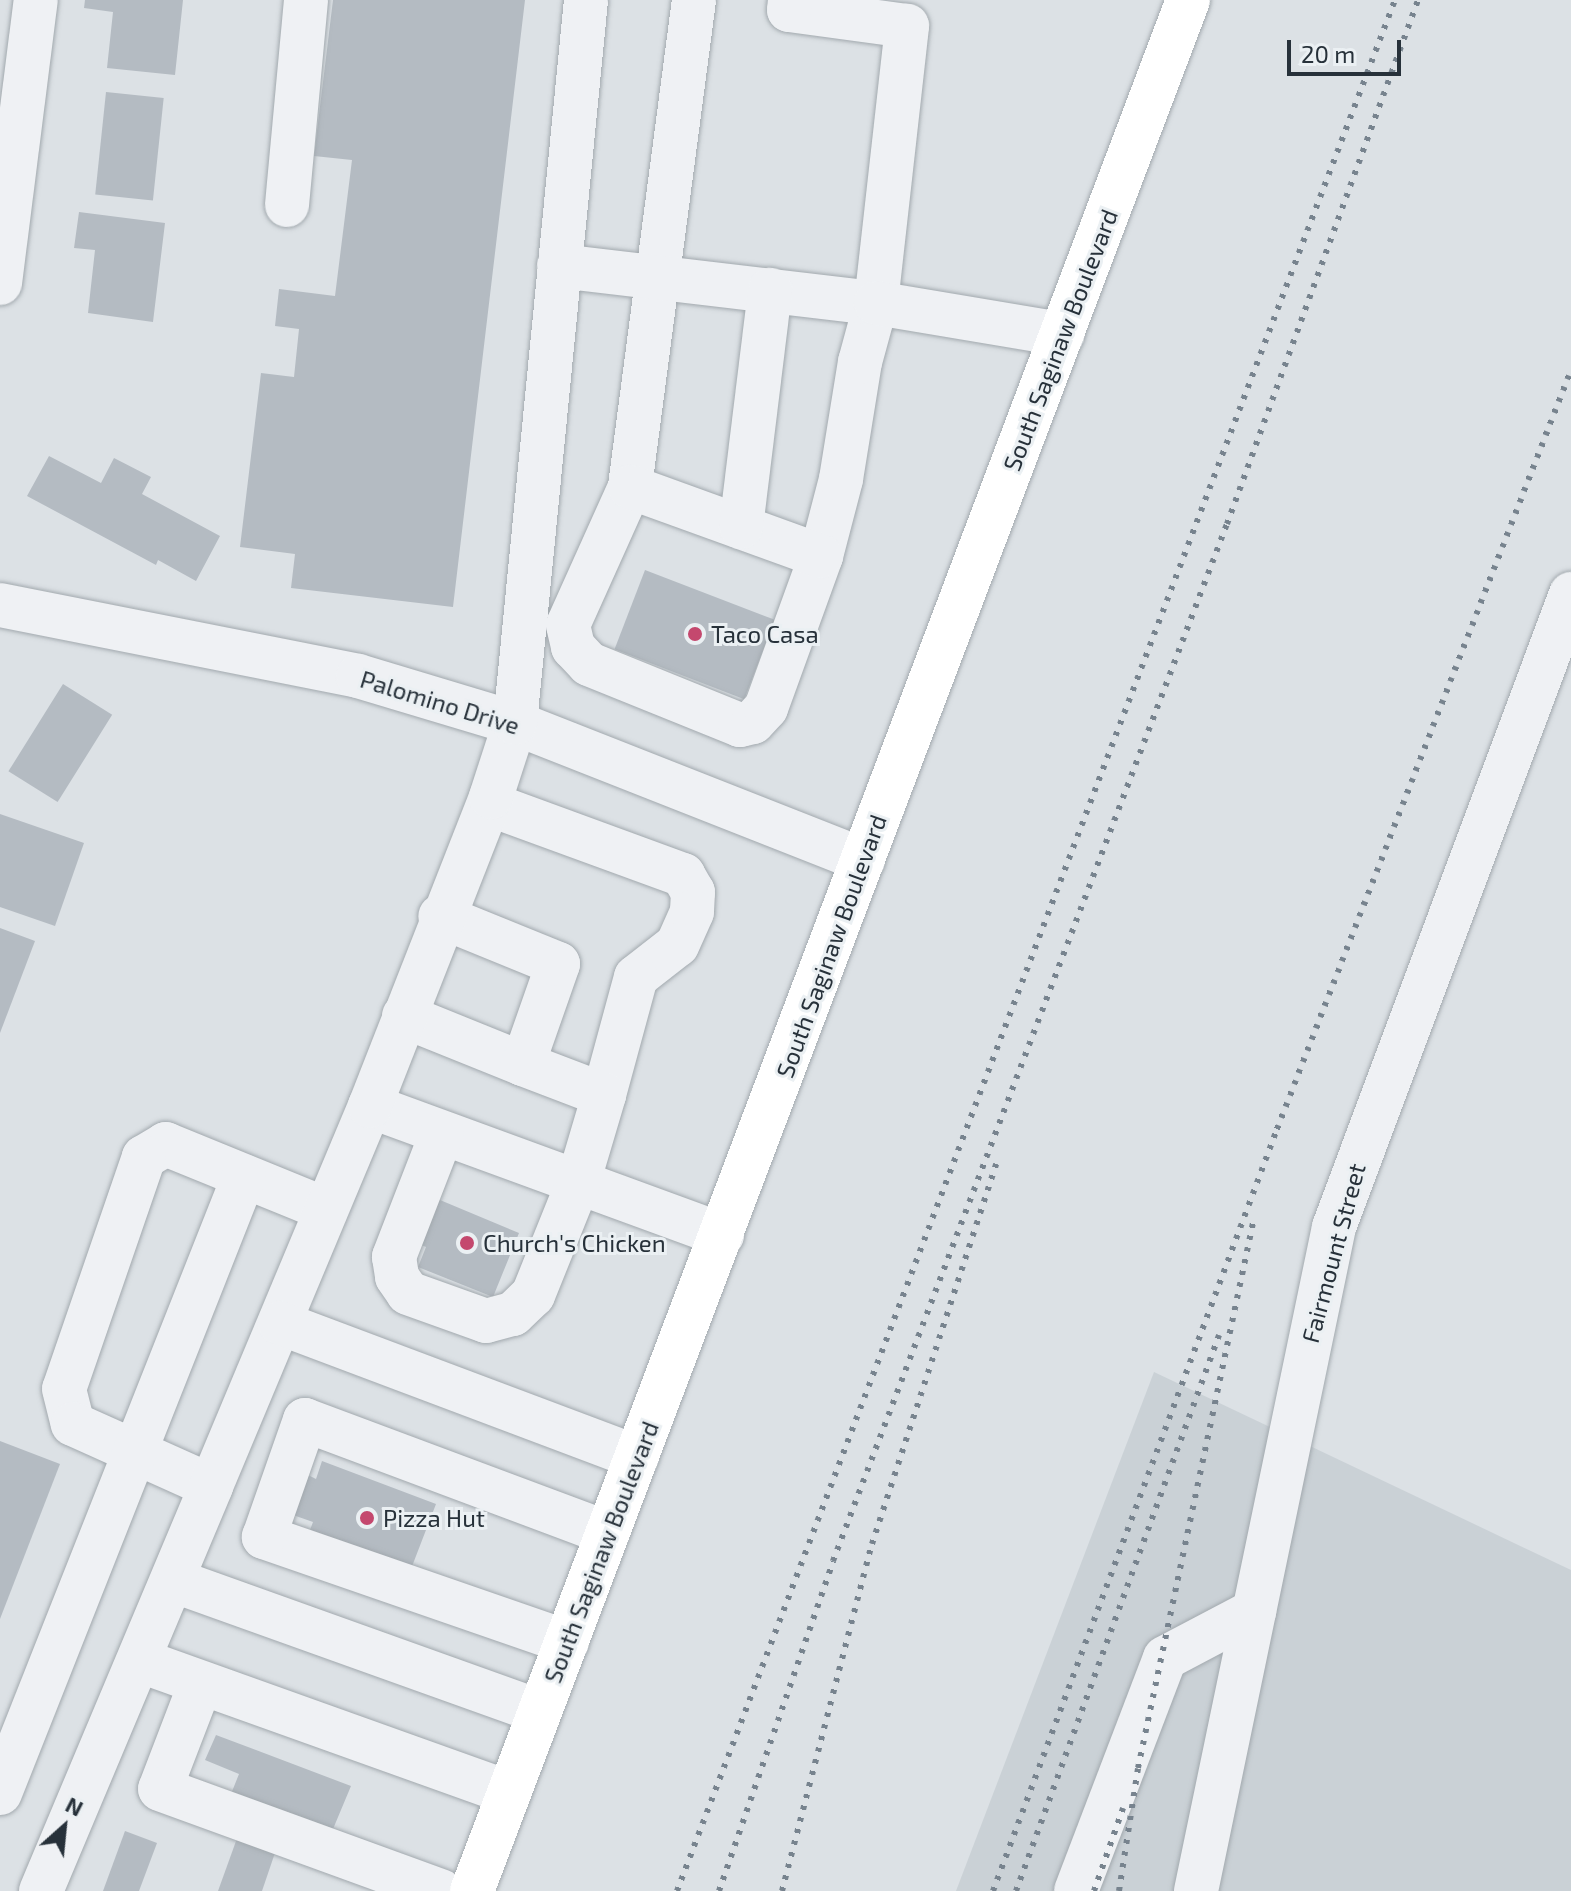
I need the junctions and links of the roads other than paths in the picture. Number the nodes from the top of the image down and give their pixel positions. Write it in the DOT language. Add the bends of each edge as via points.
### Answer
graph roads {
  1 [pos="36,0"];
  2 [pos="306,0"];
  3 [pos="586,0"];
  4 [pos="694,0"];
  5 [pos="790,0"];
  6 [pos="1188,0"];
  7 [pos="908,13"];
  8 [pos="15,69"];
  9 [pos="287,205"];
  10 [pos="559,266"];
  11 [pos="657,277"];
  12 [pos="0,283"];
  13 [pos="770,290"];
  14 [pos="876,303"];
  15 [pos="1062,334"];
  16 [pos="630,487"];
  17 [pos="741,527"];
  18 [pos="821,556"];
  19 [pos="1571,594"];
  20 [pos="0,605"];
  21 [pos="515,723"];
  22 [pos="489,804"];
  23 [pos="863,860"];
  24 [pos="440,916"];
  25 [pos="404,1016"];
  26 [pos="523,1064"];
  27 [pos="604,1095"];
  28 [pos="370,1106"];
  29 [pos="442,1133"];
  30 [pos="244,1176"];
  31 [pos="578,1183"];
  32 [pos="325,1209"];
  33 [pos="722,1235"];
  34 [pos="280,1323"];
  35 [pos="136,1452"];
  36 [pos="637,1457"];
  37 [pos="211,1486"];
  38 [pos="608,1533"];
  39 [pos="175,1581"];
  40 [pos="1254,1611"];
  41 [pos="567,1642"];
  42 [pos="141,1661"];
  43 [pos="200,1685"];
  44 [pos="539,1711"];
  45 [pos="0,1793"];
  46 [pos="509,1793"];
  47 [pos="41,1891"];
  48 [pos="441,1891"];
  49 [pos="472,1891"];
  50 [pos="1076,1891"];
  51 [pos="1196,1891"];
  1 -- 8 [label="street"];
  2 -- 9 [label="street"];
  3 -- 10 [label="street"];
  4 -- 11 [label="street"];
  5 -- 7 [label="street" via="789,10"];
  6 -- 15 [label="main road, South Saginaw Boulevard"];
  7 -- 14 [label="street"];
  8 -- 12 [label="street"];
  10 -- 11 [label="street"];
  10 -- 21 [label="street"];
  11 -- 13 [label="street"];
  11 -- 16 [label="street"];
  13 -- 14 [label="street"];
  13 -- 17 [label="street"];
  14 -- 15 [label="street"];
  14 -- 18 [label="street"];
  15 -- 23 [label="main road, South Saginaw Boulevard"];
  16 -- 17 [label="street"];
  16 -- 18 [label="street" via="577,596 568,625 573,647 589,664 740,725 753,722 766,708"];
  17 -- 18 [label="street"];
  19 -- 40 [label="street, Fairmount Street" via="1334,1227"];
  20 -- 21 [label="street, Palomino Drive" via="291,660"];
  21 -- 22 [label="street"];
  21 -- 23 [label="street, Palomino Drive"];
  22 -- 24 [label="street"];
  22 -- 27 [label="street" via="683,875 693,892 692,912 677,945 636,977"];
  23 -- 33 [label="main road, South Saginaw Boulevard"];
  24 -- 25 [label="street"];
  24 -- 26 [label="street" via="558,964"];
  25 -- 26 [label="street"];
  25 -- 28 [label="street"];
  26 -- 27 [label="street"];
  27 -- 31 [label="street"];
  28 -- 29 [label="street"];
  28 -- 32 [label="street"];
  29 -- 31 [label="street"];
  29 -- 31 [label="street" via="394,1257 397,1277 408,1293 486,1321 513,1314 533,1295"];
  30 -- 32 [label="street"];
  30 -- 35 [label="street"];
  30 -- 35 [label="street" via="166,1144 144,1157 64,1389 73,1424"];
  31 -- 33 [label="street"];
  32 -- 34 [label="street"];
  33 -- 36 [label="main road, South Saginaw Boulevard"];
  34 -- 36 [label="street"];
  34 -- 37 [label="street"];
  35 -- 37 [label="street"];
  35 -- 45 [label="street"];
  36 -- 38 [label="main road, South Saginaw Boulevard"];
  37 -- 39 [label="street"];
  38 -- 41 [label="main road, South Saginaw Boulevard"];
  38 -- 41 [label="street" via="305,1420 264,1537"];
  39 -- 42 [label="street"];
  39 -- 44 [label="street"];
  40 -- 50 [label="street" via="1165,1658"];
  40 -- 51 [label="street, Fairmount Street"];
  41 -- 44 [label="main road, South Saginaw Boulevard"];
  42 -- 43 [label="street"];
  42 -- 47 [label="street"];
  43 -- 46 [label="street"];
  43 -- 48 [label="street" via="160,1789"];
  44 -- 46 [label="main road, South Saginaw Boulevard"];
  46 -- 49 [label="main road, South Saginaw Boulevard"];
}
